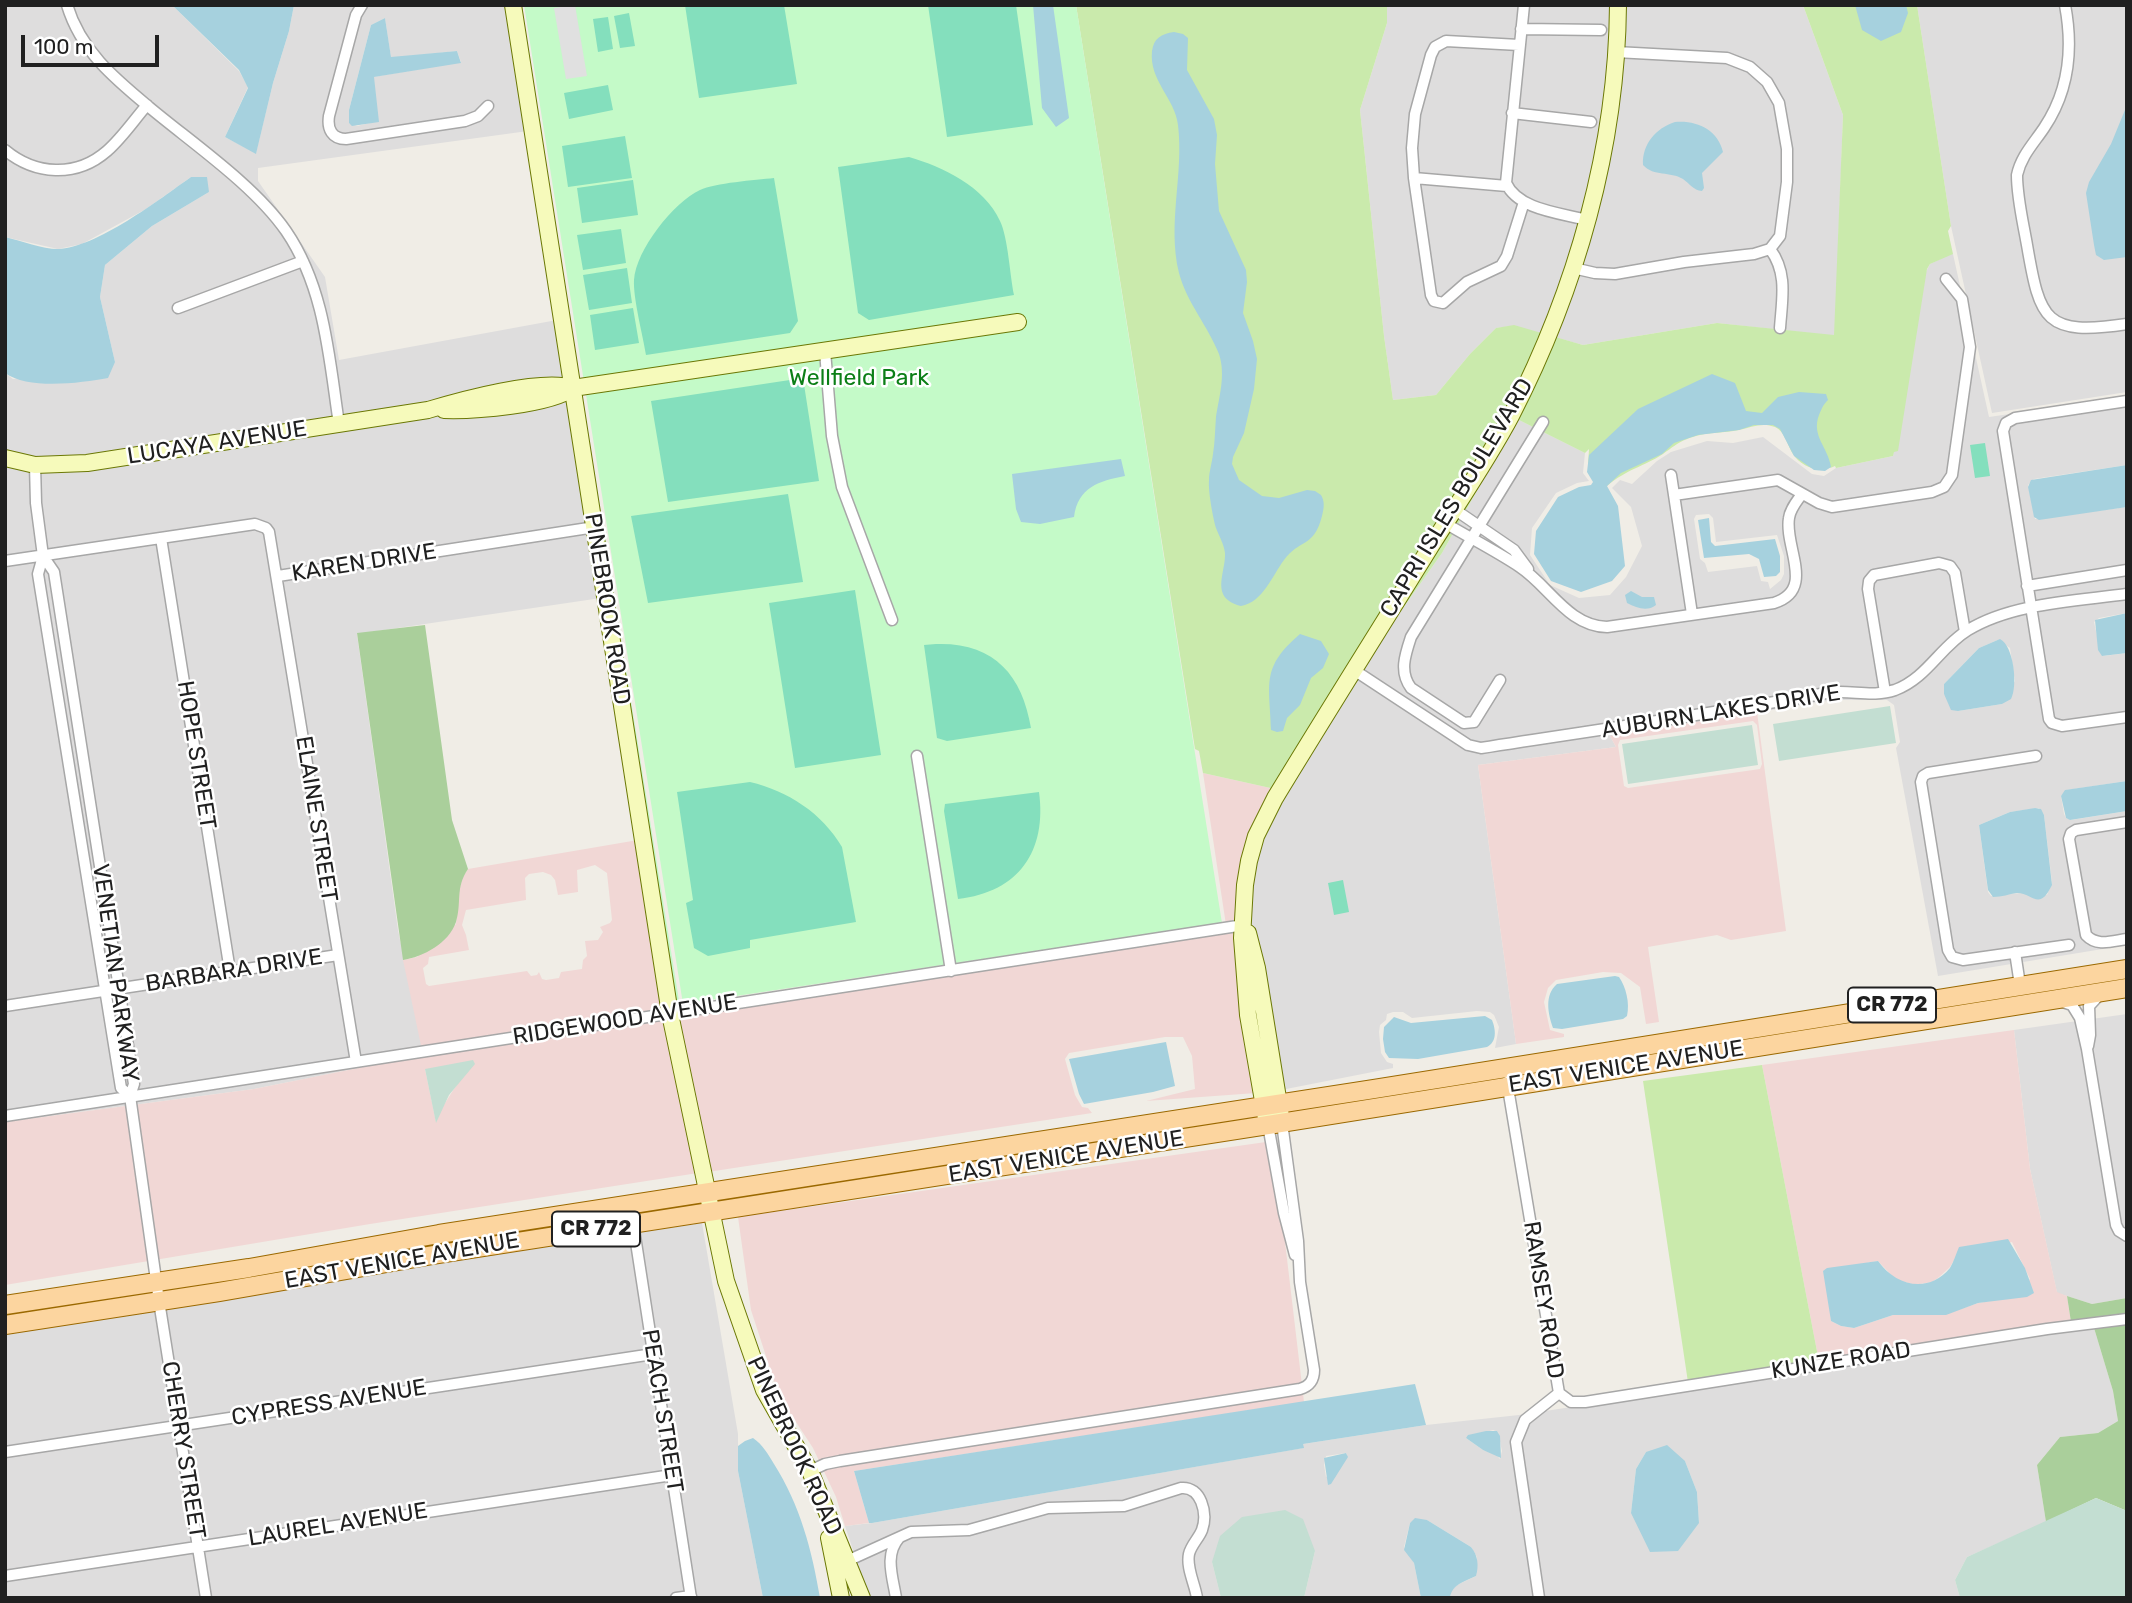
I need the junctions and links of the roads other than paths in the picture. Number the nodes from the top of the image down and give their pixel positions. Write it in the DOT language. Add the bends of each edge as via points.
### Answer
graph roads {
  1 [pos="68,5"];
  2 [pos="362,5"];
  3 [pos="513,5"];
  4 [pos="1524,5"];
  5 [pos="1618,5"];
  6 [pos="2065,5"];
  7 [pos="1521,29"];
  8 [pos="1601,30"];
  9 [pos="1519,45"];
  10 [pos="1616,52"];
  11 [pos="146,105"];
  12 [pos="488,106"];
  13 [pos="1512,113"];
  14 [pos="1591,122"];
  15 [pos="5,150"];
  16 [pos="1414,178"];
  17 [pos="1507,186"];
  18 [pos="1524,202"];
  19 [pos="1587,220"];
  20 [pos="1770,249"];
  21 [pos="303,261"];
  22 [pos="1573,268"];
  23 [pos="1946,279"];
  24 [pos="178,308"];
  25 [pos="1018,321"];
  26 [pos="2127,324"];
  27 [pos="1780,328"];
  28 [pos="825,351"];
  29 [pos="573,388"];
  30 [pos="2127,401"];
  31 [pos="1543,422"];
  32 [pos="339,424"];
  33 [pos="5,458"];
  34 [pos="35,464"];
  35 [pos="1671,475"];
  36 [pos="1802,494"];
  37 [pos="1674,495"];
  38 [pos="1450,516"];
  39 [pos="1480,526"];
  40 [pos="594,527"];
  41 [pos="161,538"];
  42 [pos="1472,539"];
  43 [pos="43,556"];
  44 [pos="5,561"];
  45 [pos="2127,570"];
  46 [pos="1531,575"];
  47 [pos="278,576"];
  48 [pos="2027,586"];
  49 [pos="2127,594"];
  50 [pos="2031,608"];
  51 [pos="1692,614"];
  52 [pos="892,620"];
  53 [pos="1965,632"];
  54 [pos="1354,670"];
  55 [pos="1500,680"];
  56 [pos="1885,692"];
  57 [pos="75,707"];
  58 [pos="60,709"];
  59 [pos="2127,717"];
  60 [pos="917,756"];
  61 [pos="2036,756"];
  62 [pos="2127,822"];
  63 [pos="97,844"];
  64 [pos="82,846"];
  65 [pos="1244,925"];
  66 [pos="2127,939"];
  67 [pos="2069,945"];
  68 [pos="2015,952"];
  69 [pos="338,955"];
  70 [pos="2127,969"];
  71 [pos="230,971"];
  72 [pos="951,971"];
  73 [pos="2020,985"];
  74 [pos="120,989"];
  75 [pos="2118,990"];
  76 [pos="106,991"];
  77 [pos="2039,1003"];
  78 [pos="5,1006"];
  79 [pos="670,1014"];
  80 [pos="1811,1017"];
  81 [pos="2087,1049"];
  82 [pos="356,1062"];
  83 [pos="1657,1062"];
  84 [pos="1506,1068"];
  85 [pos="1508,1087"];
  86 [pos="130,1096"];
  87 [pos="1271,1105"];
  88 [pos="5,1116"];
  89 [pos="1275,1124"];
  90 [pos="1085,1134"];
  91 [pos="982,1151"];
  92 [pos="974,1171"];
  93 [pos="898,1183"];
  94 [pos="709,1202"];
  95 [pos="633,1223"];
  96 [pos="2127,1236"];
  97 [pos="157,1282"];
  98 [pos="159,1301"];
  99 [pos="5,1305"];
  100 [pos="732,1319"];
  101 [pos="2127,1319"];
  102 [pos="5,1325"];
  103 [pos="653,1354"];
  104 [pos="1559,1393"];
  105 [pos="179,1426"];
  106 [pos="5,1452"];
  107 [pos="810,1471"];
  108 [pos="672,1475"];
  109 [pos="901,1536"];
  110 [pos="198,1546"];
  111 [pos="875,1550"];
  112 [pos="890,1559"];
  113 [pos="847,1561"];
  114 [pos="5,1576"];
  115 [pos="691,1597"];
  116 [pos="206,1598"];
  117 [pos="676,1598"];
  118 [pos="841,1598"];
  119 [pos="862,1598"];
  120 [pos="896,1598"];
  121 [pos="1197,1598"];
  122 [pos="1539,1598"];
  1 -- 11 [label="street" via="78,32 97,60"];
  2 -- 12 [label="street" via="329,116 333,135 346,139 465,121"];
  3 -- 29 [label="street, PINEBROOK ROAD"];
  4 -- 7 [label="street"];
  5 -- 10 [label="street, CAPRI ISLES BOULEVARD"];
  6 -- 26 [label="street" via="2069,57 2062,92 2022,158 2017,175 2034,285 2041,306 2061,324 2088,329"];
  7 -- 8 [label="street"];
  7 -- 9 [label="street"];
  9 -- 13 [label="street"];
  9 -- 16 [label="street" via="1451,41 1435,47 1415,114"];
  10 -- 19 [label="street, CAPRI ISLES BOULEVARD" via="1606,138"];
  10 -- 20 [label="street" via="1727,58 1750,66 1767,82 1782,114 1788,158 1779,239"];
  11 -- 15 [label="street" via="109,149 80,167 42,169"];
  11 -- 21 [label="street" via="262,203"];
  13 -- 14 [label="street"];
  13 -- 17 [label="street"];
  16 -- 17 [label="street"];
  16 -- 18 [label="street" via="1431,295 1438,303 1501,266"];
  17 -- 18 [label="street"];
  18 -- 19 [label="street"];
  19 -- 22 [label="street, CAPRI ISLES BOULEVARD"];
  20 -- 22 [label="street" via="1615,274"];
  20 -- 27 [label="street" via="1783,280"];
  21 -- 24 [label="street"];
  21 -- 32 [label="street" via="323,322"];
  22 -- 38 [label="street, CAPRI ISLES BOULEVARD" via="1510,417"];
  23 -- 36 [label="street" via="1962,299 1970,347 1949,481 1932,492 1838,507"];
  25 -- 28 [label="street, LUCAYA AVENUE"];
  28 -- 29 [label="street, LUCAYA AVENUE"];
  28 -- 52 [label="street" via="832,436 842,487"];
  29 -- 32 [label="street, LUCAYA AVENUE" via="556,397 473,410 428,410"];
  29 -- 40 [label="street, PINEBROOK ROAD"];
  30 -- 48 [label="street" via="2015,418 2004,427"];
  31 -- 39 [label="street"];
  32 -- 34 [label="street, LUCAYA AVENUE" via="87,463"];
  33 -- 34 [label="street, LUCAYA AVENUE"];
  34 -- 43 [label="street, VENETIAN PARKWAY"];
  35 -- 37 [label="street"];
  36 -- 37 [label="street" via="1771,480"];
  36 -- 51 [label="street" via="1789,517 1796,579 1788,596 1774,603"];
  37 -- 51 [label="street"];
  38 -- 39 [label="street"];
  38 -- 42 [label="street"];
  38 -- 54 [label="street, CAPRI ISLES BOULEVARD"];
  39 -- 42 [label="street"];
  39 -- 46 [label="street" via="1514,550"];
  40 -- 47 [label="street, KAREN DRIVE"];
  40 -- 79 [label="street, PINEBROOK ROAD"];
  41 -- 43 [label="street, KAREN DRIVE"];
  41 -- 47 [label="street, KAREN DRIVE" via="261,525 272,536"];
  41 -- 71 [label="street, HOPE STREET"];
  42 -- 46 [label="street"];
  42 -- 55 [label="street" via="1411,637 1405,680 1469,724"];
  43 -- 44 [label="street, KAREN DRIVE"];
  43 -- 57 [label="street, VENETIAN PARKWAY" via="54,572"];
  43 -- 58 [label="street, VENETIAN PARKWAY" via="38,574"];
  45 -- 48 [label="street"];
  46 -- 51 [label="street" via="1570,613 1599,627"];
  47 -- 69 [label="street, ELAINE STREET"];
  48 -- 50 [label="street"];
  49 -- 50 [label="street, AUBURN LAKES DRIVE"];
  50 -- 53 [label="street, AUBURN LAKES DRIVE" via="1997,616"];
  50 -- 59 [label="street" via="2050,721 2066,726"];
  53 -- 56 [label="street, AUBURN LAKES DRIVE" via="1920,676"];
  53 -- 56 [label="street" via="1950,566 1939,563 1874,575 1868,589"];
  54 -- 56 [label="street, AUBURN LAKES DRIVE" via="1476,748 1827,693"];
  54 -- 65 [label="street, CAPRI ISLES BOULEVARD" via="1261,824 1246,874"];
  57 -- 58 [label="street"];
  57 -- 63 [label="street, VENETIAN PARKWAY"];
  58 -- 64 [label="street, VENETIAN PARKWAY"];
  60 -- 72 [label="street"];
  61 -- 68 [label="street" via="1928,773 1922,778 1949,954 1963,961"];
  62 -- 66 [label="street" via="2076,830 2069,839 2086,935 2099,942"];
  63 -- 64 [label="street"];
  63 -- 74 [label="street, VENETIAN PARKWAY"];
  64 -- 76 [label="street, VENETIAN PARKWAY"];
  65 -- 72 [label="street, RIDGEWOOD AVENUE"];
  65 -- 87 [label="street, CAPRI ISLES BOULEVARD" via="1257,968"];
  67 -- 68 [label="street"];
  68 -- 73 [label="street"];
  69 -- 71 [label="street, BARBARA DRIVE"];
  69 -- 82 [label="street, ELAINE STREET"];
  70 -- 73 [label="main road, EAST VENICE AVENUE / CR 772"];
  71 -- 74 [label="street, BARBARA DRIVE"];
  72 -- 79 [label="street, RIDGEWOOD AVENUE"];
  73 -- 80 [label="main road, EAST VENICE AVENUE / CR 772"];
  74 -- 76 [label="street, BARBARA DRIVE"];
  74 -- 86 [label="street, VENETIAN PARKWAY" via="134,1084"];
  75 -- 77 [label="main road, EAST VENICE AVENUE / CR 772"];
  75 -- 81 [label="street" via="2096,997 2089,1006"];
  76 -- 78 [label="street, BARBARA DRIVE"];
  76 -- 86 [label="street, VENETIAN PARKWAY" via="121,1088"];
  77 -- 81 [label="street" via="2061,1001 2075,1008"];
  77 -- 83 [label="main road, EAST VENICE AVENUE / CR 772"];
  79 -- 82 [label="street, RIDGEWOOD AVENUE"];
  79 -- 94 [label="street, PINEBROOK ROAD"];
  80 -- 83 [label="main road" via="1794,1031 1699,1047"];
  80 -- 84 [label="main road, EAST VENICE AVENUE / CR 772"];
  81 -- 96 [label="street" via="2116,1225"];
  82 -- 86 [label="street, RIDGEWOOD AVENUE"];
  83 -- 85 [label="main road, EAST VENICE AVENUE / CR 772"];
  84 -- 85 [label="street, RAMSEY ROAD"];
  84 -- 87 [label="main road, EAST VENICE AVENUE / CR 772"];
  85 -- 89 [label="main road, EAST VENICE AVENUE / CR 772"];
  85 -- 104 [label="street, RAMSEY ROAD"];
  86 -- 88 [label="street, RIDGEWOOD AVENUE"];
  86 -- 97 [label="street, CHERRY STREET"];
  87 -- 89 [label="street, CAPRI ISLES BOULEVARD"];
  87 -- 90 [label="main road, EAST VENICE AVENUE / CR 772"];
  89 -- 92 [label="main road, EAST VENICE AVENUE / CR 772"];
  89 -- 107 [label="street" via="1289,1239 1298,1260 1314,1370 1304,1388 840,1461"];
  90 -- 91 [label="main road, EAST VENICE AVENUE / CR 772"];
  90 -- 92 [label="main road" via="1064,1144 991,1156"];
  91 -- 93 [label="main road" via="969,1160"];
  91 -- 94 [label="main road, EAST VENICE AVENUE / CR 772"];
  92 -- 93 [label="main road, EAST VENICE AVENUE / CR 772"];
  93 -- 94 [label="main road, EAST VENICE AVENUE / CR 772"];
  94 -- 95 [label="main road, EAST VENICE AVENUE / CR 772"];
  94 -- 97 [label="main road, EAST VENICE AVENUE / CR 772" via="439,1234"];
  94 -- 100 [label="street, PINEBROOK ROAD" via="710,1235"];
  95 -- 98 [label="main road, EAST VENICE AVENUE / CR 772"];
  95 -- 103 [label="street, PEACH STREET"];
  97 -- 98 [label="street, CHERRY STREET"];
  97 -- 99 [label="main road, EAST VENICE AVENUE / CR 772"];
  98 -- 102 [label="main road, EAST VENICE AVENUE / CR 772"];
  98 -- 105 [label="street, CHERRY STREET"];
  100 -- 107 [label="street, PINEBROOK ROAD" via="764,1390"];
  100 -- 118 [label="street, PINEBROOK ROAD" via="747,1378 800,1470 829,1537"];
  101 -- 104 [label="street, KUNZE ROAD" via="1585,1402 1572,1402"];
  103 -- 105 [label="street, CYPRESS AVENUE"];
  103 -- 108 [label="street, PEACH STREET"];
  104 -- 122 [label="street, RAMSEY ROAD" via="1525,1420 1516,1442"];
  105 -- 106 [label="street, CYPRESS AVENUE"];
  105 -- 110 [label="street, CHERRY STREET"];
  107 -- 113 [label="street, PINEBROOK ROAD"];
  108 -- 110 [label="street, LAUREL AVENUE"];
  108 -- 115 [label="street, PEACH STREET"];
  109 -- 111 [label="street"];
  109 -- 112 [label="street"];
  109 -- 121 [label="street" via="915,1531 969,1530 1048,1508 1124,1506 1189,1488 1199,1498 1203,1521 1188,1559"];
  110 -- 114 [label="street, LAUREL AVENUE"];
  110 -- 116 [label="street, CHERRY STREET"];
  111 -- 112 [label="street"];
  111 -- 113 [label="street"];
  112 -- 120 [label="street"];
  113 -- 119 [label="street, PINEBROOK ROAD"];
  115 -- 117 [label="street"];
}
